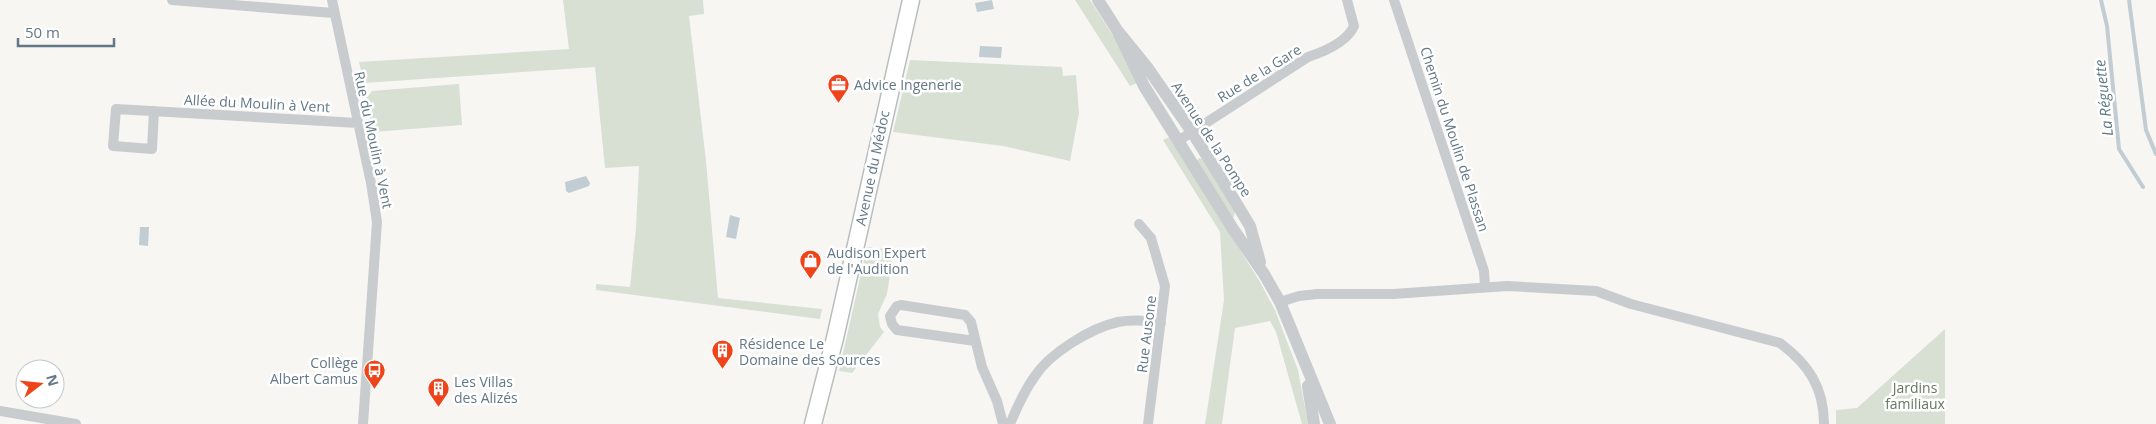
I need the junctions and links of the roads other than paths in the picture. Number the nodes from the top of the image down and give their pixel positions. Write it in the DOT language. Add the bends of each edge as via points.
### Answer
graph roads {
  1 [pos="172,0"];
  2 [pos="332,0"];
  3 [pos="911,0"];
  4 [pos="1098,0"];
  5 [pos="1346,0"];
  6 [pos="1394,0"];
  7 [pos="333,13"];
  8 [pos="1117,30"];
  9 [pos="154,111"];
  10 [pos="358,123"];
  11 [pos="1192,132"];
  12 [pos="1178,141"];
  13 [pos="1139,224"];
  14 [pos="1264,274"];
  15 [pos="1485,287"];
  16 [pos="1280,302"];
  17 [pos="1161,323"];
  18 [pos="975,341"];
  19 [pos="1305,367"];
  20 [pos="0,412"];
  21 [pos="76,424"];
  22 [pos="363,424"];
  23 [pos="814,424"];
  24 [pos="1003,424"];
  25 [pos="1010,424"];
  26 [pos="1148,424"];
  27 [pos="1314,424"];
  28 [pos="1330,424"];
  29 [pos="1824,424"];
  1 -- 7 [label="street"];
  2 -- 7 [label="street, Rue du Moulin à Vent"];
  3 -- 23 [label="main road, Avenue du Médoc"];
  4 -- 8 [label="street, Avenue de la Pompe"];
  5 -- 11 [label="street, Rue de la Gare" via="1354,26 1348,35"];
  6 -- 15 [label="street, Chemin du Moulin de Plassan" via="1484,271"];
  7 -- 10 [label="street, Rue du Moulin à Vent"];
  8 -- 11 [label="street, Avenue de la Pompe"];
  8 -- 12 [label="street, Avenue de la Pompe" via="1144,86"];
  9 -- 9 [label="street, Allée du Moulin à Vent" via="116,109 114,146 152,149"];
  9 -- 10 [label="street, Allée du Moulin à Vent"];
  10 -- 22 [label="street, Rue du Moulin à Vent" via="377,222"];
  11 -- 12 [label="street, Rue de la Gare"];
  11 -- 14 [label="street, Avenue de la Pompe" via="1250,226"];
  12 -- 14 [label="street, Avenue de la Pompe"];
  13 -- 17 [label="street, Rue Ausone" via="1151,238 1165,286"];
  14 -- 16 [label="street, Avenue de la Pompe"];
  15 -- 16 [label="street" via="1393,294 1317,294"];
  15 -- 29 [label="street" via="1596,291 1631,304 1780,343 1798,356 1809,370 1819,392"];
  16 -- 19 [label="street, Avenue de la Pompe"];
  17 -- 25 [label="street" via="1118,322 1073,343 1051,358 1036,374 1021,397"];
  17 -- 26 [label="street, Rue Ausone"];
  18 -- 18 [label="street" via="971,322 965,315 900,306 890,316 897,330"];
  18 -- 24 [label="street"];
  19 -- 27 [label="street, Avenue de la Pompe"];
  19 -- 28 [label="street, Avenue de la Pompe"];
  20 -- 21 [label="street"];
}
